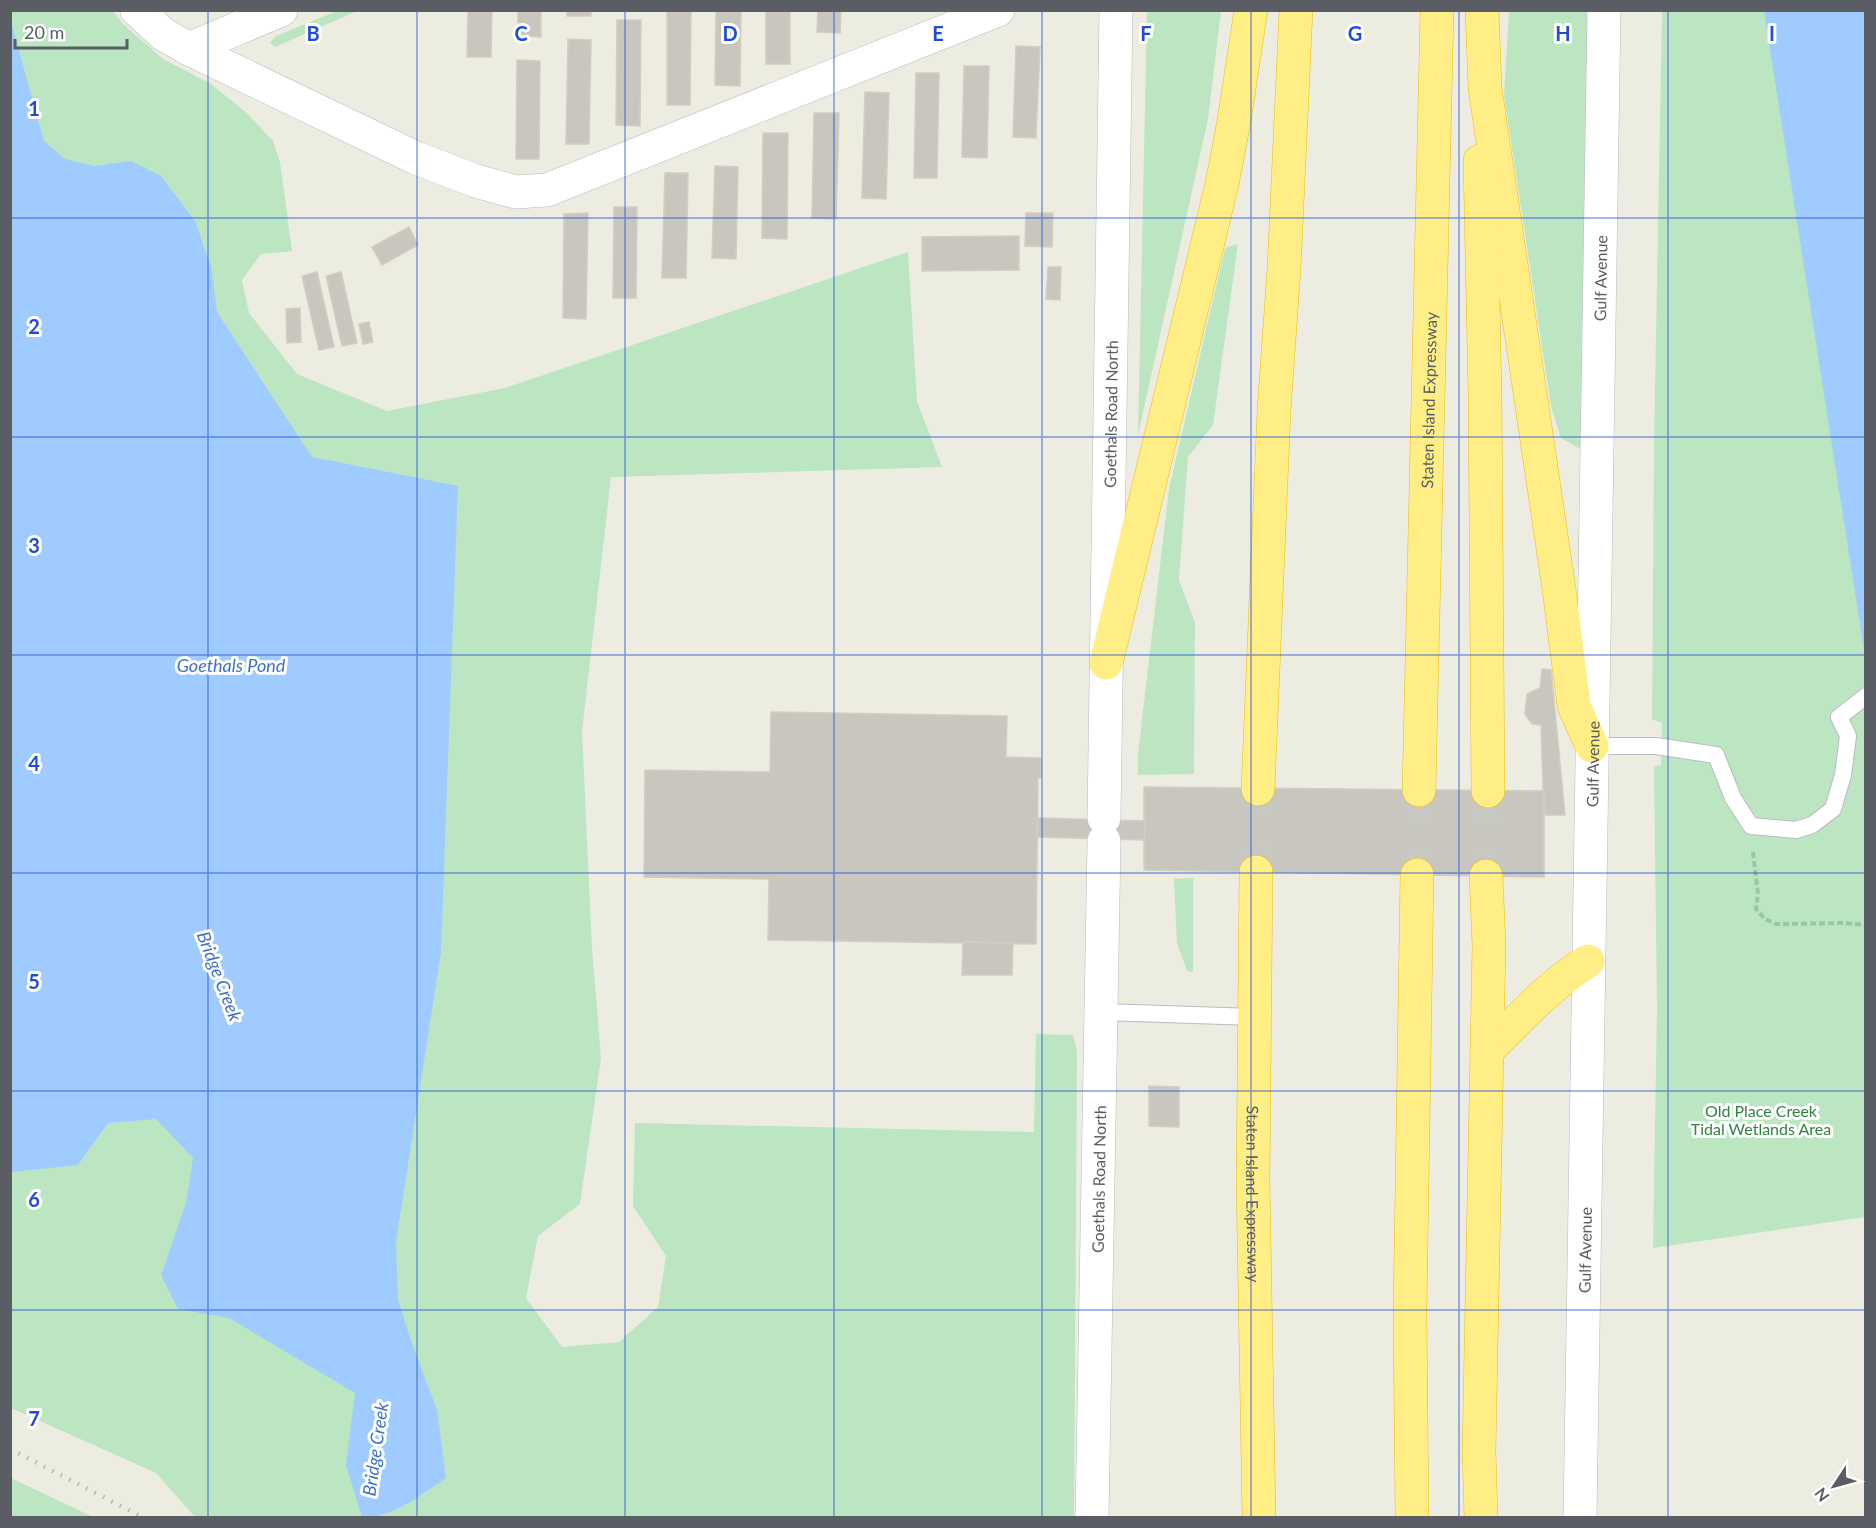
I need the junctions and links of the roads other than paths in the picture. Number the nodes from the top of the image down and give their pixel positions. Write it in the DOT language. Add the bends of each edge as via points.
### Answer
graph roads {
  1 [pos="137,10"];
  2 [pos="281,10"];
  3 [pos="998,10"];
  4 [pos="1116,10"];
  5 [pos="1251,10"];
  6 [pos="1296,10"];
  7 [pos="1437,10"];
  8 [pos="1482,10"];
  9 [pos="1604,10"];
  10 [pos="189,49"];
  11 [pos="1485,88"];
  12 [pos="1106,663"];
  13 [pos="1866,696"];
  14 [pos="1592,746"];
  15 [pos="1258,789"];
  16 [pos="1419,790"];
  17 [pos="1488,791"];
  18 [pos="1256,872"];
  19 [pos="1417,875"];
  20 [pos="1486,876"];
  21 [pos="1588,961"];
  22 [pos="1102,1012"];
  23 [pos="1255,1017"];
  24 [pos="1487,1051"];
  25 [pos="1092,1518"];
  26 [pos="1259,1518"];
  27 [pos="1412,1518"];
  28 [pos="1481,1518"];
  29 [pos="1580,1518"];
  1 -- 10 [label="street" via="163,34"];
  2 -- 10 [label="street"];
  3 -- 10 [label="street" via="547,190 516,192 416,158"];
  4 -- 12 [label="street, Goethals Road North"];
  5 -- 12 [label="highway" via="1222,184"];
  6 -- 15 [label="highway"];
  7 -- 16 [label="highway, Staten Island Expressway"];
  8 -- 11 [label="highway"];
  9 -- 14 [label="street, Gulf Avenue"];
  11 -- 14 [label="highway" via="1575,706"];
  11 -- 17 [label="highway" via="1479,169"];
  12 -- 22 [label="street, Goethals Road North"];
  13 -- 14 [label="lane" via="1839,717 1848,736 1833,809 1812,825 1796,830 1751,826 1733,798 1716,755 1656,746"];
  14 -- 21 [label="street, Gulf Avenue"];
  18 -- 23 [label="highway, Staten Island Expressway"];
  19 -- 27 [label="highway" via="1410,1299"];
  20 -- 24 [label="highway"];
  21 -- 24 [label="highway" via="1549,989"];
  21 -- 29 [label="street, Gulf Avenue"];
  22 -- 23 [label="lane"];
  22 -- 25 [label="street, Goethals Road North"];
  23 -- 26 [label="highway, Staten Island Expressway" via="1253,1181"];
  24 -- 28 [label="highway"];
}
